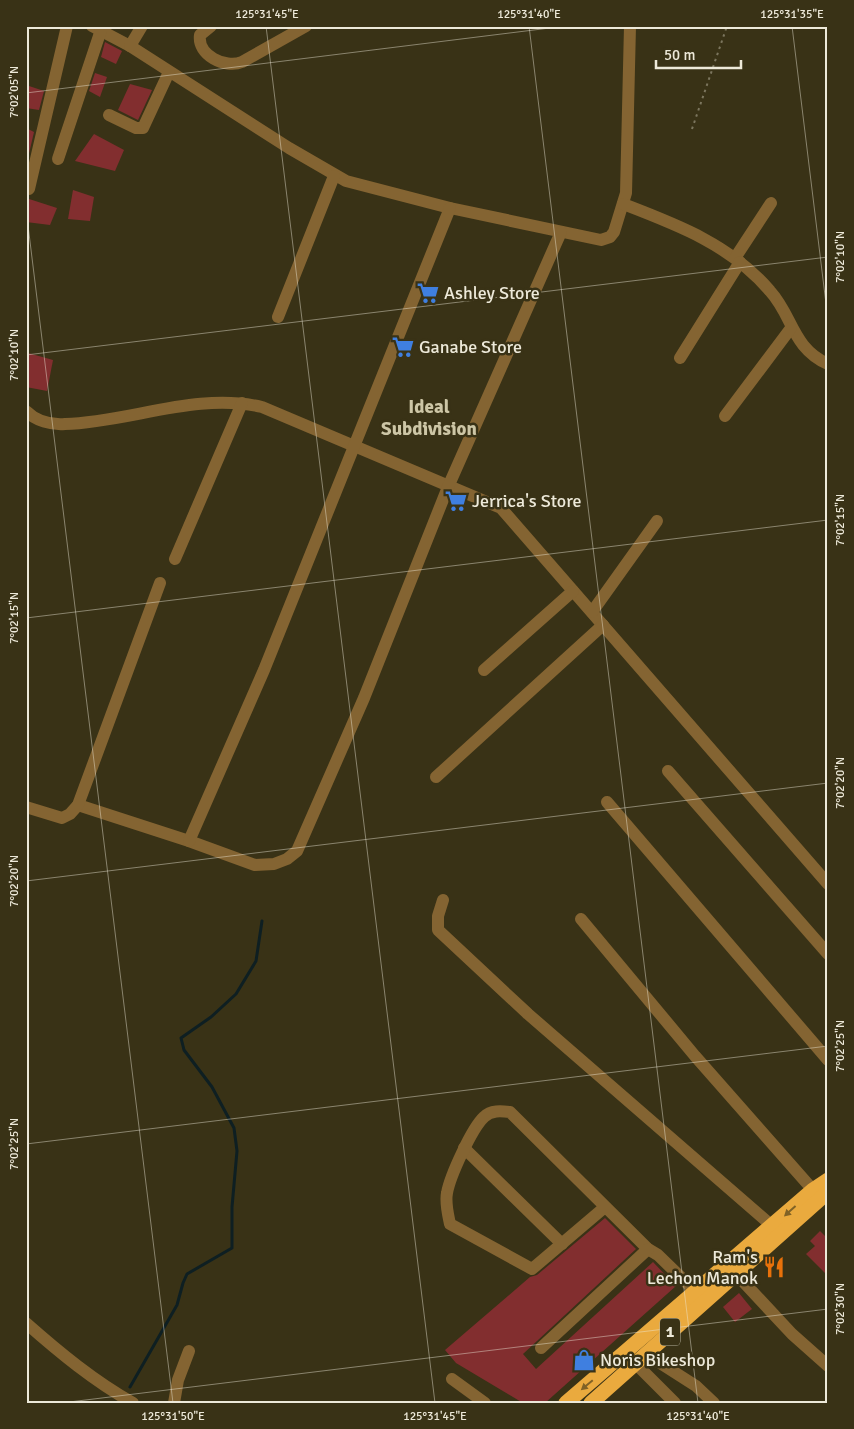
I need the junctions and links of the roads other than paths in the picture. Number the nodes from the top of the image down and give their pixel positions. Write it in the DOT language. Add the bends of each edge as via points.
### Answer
graph roads {
  1 [pos="67,26"];
  2 [pos="121,26"];
  3 [pos="142,26"];
  4 [pos="211,26"];
  5 [pos="306,26"];
  6 [pos="630,26"];
  7 [pos="96,28"];
  8 [pos="112,36"];
  9 [pos="130,46"];
  10 [pos="169,72"];
  11 [pos="109,116"];
  12 [pos="58,160"];
  13 [pos="334,176"];
  14 [pos="29,189"];
  15 [pos="771,203"];
  16 [pos="623,204"];
  17 [pos="450,208"];
  18 [pos="561,232"];
  19 [pos="738,260"];
  20 [pos="278,317"];
  21 [pos="791,328"];
  22 [pos="680,358"];
  23 [pos="828,364"];
  24 [pos="242,403"];
  25 [pos="26,411"];
  26 [pos="725,416"];
  27 [pos="353,446"];
  28 [pos="448,487"];
  29 [pos="657,521"];
  30 [pos="175,559"];
  31 [pos="160,583"];
  32 [pos="573,591"];
  33 [pos="592,612"];
  34 [pos="603,625"];
  35 [pos="484,670"];
  36 [pos="668,771"];
  37 [pos="436,777"];
  38 [pos="607,802"];
  39 [pos="78,805"];
  40 [pos="26,807"];
  41 [pos="189,841"];
  42 [pos="828,884"];
  43 [pos="443,900"];
  44 [pos="581,920"];
  45 [pos="828,954"];
  46 [pos="828,1060"];
  47 [pos="464,1148"];
  48 [pos="828,1180"];
  49 [pos="820,1191"];
  50 [pos="605,1207"];
  51 [pos="778,1230"];
  52 [pos="562,1244"];
  53 [pos="648,1248"];
  54 [pos="736,1274"];
  55 [pos="696,1292"];
  56 [pos="26,1323"];
  57 [pos="541,1348"];
  58 [pos="189,1351"];
  59 [pos="641,1359"];
  60 [pos="828,1366"];
  61 [pos="452,1379"];
  62 [pos="133,1403"];
  63 [pos="174,1403"];
  64 [pos="485,1403"];
  65 [pos="566,1403"];
  66 [pos="591,1403"];
  67 [pos="675,1403"];
  68 [pos="714,1403"];
  1 -- 14 [label="street"];
  2 -- 8 [label="street"];
  3 -- 9 [label="street"];
  4 -- 5 [label="street" via="200,35 200,44 221,63 231,65"];
  6 -- 16 [label="street"];
  7 -- 8 [label="street"];
  7 -- 12 [label="street"];
  8 -- 9 [label="street"];
  9 -- 10 [label="street"];
  10 -- 11 [label="street" via="143,128"];
  10 -- 13 [label="street"];
  13 -- 17 [label="street" via="357,186"];
  13 -- 20 [label="street"];
  15 -- 19 [label="street"];
  16 -- 18 [label="street" via="614,232 606,239 596,240"];
  16 -- 19 [label="street" via="692,232"];
  17 -- 18 [label="street"];
  17 -- 27 [label="street"];
  18 -- 28 [label="street"];
  19 -- 21 [label="street" via="776,298"];
  19 -- 22 [label="street"];
  21 -- 23 [label="street" via="809,353"];
  21 -- 26 [label="street"];
  24 -- 25 [label="street" via="163,409 64,424 40,420"];
  24 -- 27 [label="street" via="262,407"];
  24 -- 30 [label="street"];
  27 -- 28 [label="street"];
  27 -- 41 [label="street" via="264,670"];
  28 -- 32 [label="street" via="501,508"];
  28 -- 41 [label="street" via="364,698 297,851 274,864 255,865"];
  29 -- 33 [label="street"];
  31 -- 39 [label="street"];
  32 -- 33 [label="street"];
  32 -- 35 [label="street"];
  33 -- 34 [label="street"];
  34 -- 37 [label="street"];
  34 -- 42 [label="street"];
  36 -- 45 [label="street"];
  38 -- 46 [label="street"];
  39 -- 40 [label="street" via="62,818"];
  39 -- 41 [label="street"];
  43 -- 51 [label="street" via="438,930 528,1014"];
  44 -- 49 [label="street" via="695,1056"];
  47 -- 50 [label="street" via="484,1116 496,1111 510,1112"];
  47 -- 52 [label="street"];
  47 -- 52 [label="street" via="447,1193 446,1210 450,1224 532,1269"];
  48 -- 49 [label="highway, 1"];
  49 -- 51 [label="highway, 1"];
  50 -- 52 [label="street"];
  50 -- 53 [label="street"];
  51 -- 54 [label="highway, 1"];
  51 -- 55 [label="highway, 1"];
  53 -- 55 [label="street"];
  53 -- 57 [label="street"];
  54 -- 59 [label="highway, 1"];
  54 -- 60 [label="street" via="792,1334"];
  55 -- 65 [label="highway, 1, one-way"];
  56 -- 62 [label="street" via="71,1362"];
  58 -- 63 [label="street" via="178,1380"];
  59 -- 66 [label="highway, 1"];
  59 -- 67 [label="street"];
  59 -- 68 [label="street" via="696,1386"];
  61 -- 64 [label="street"];
}
